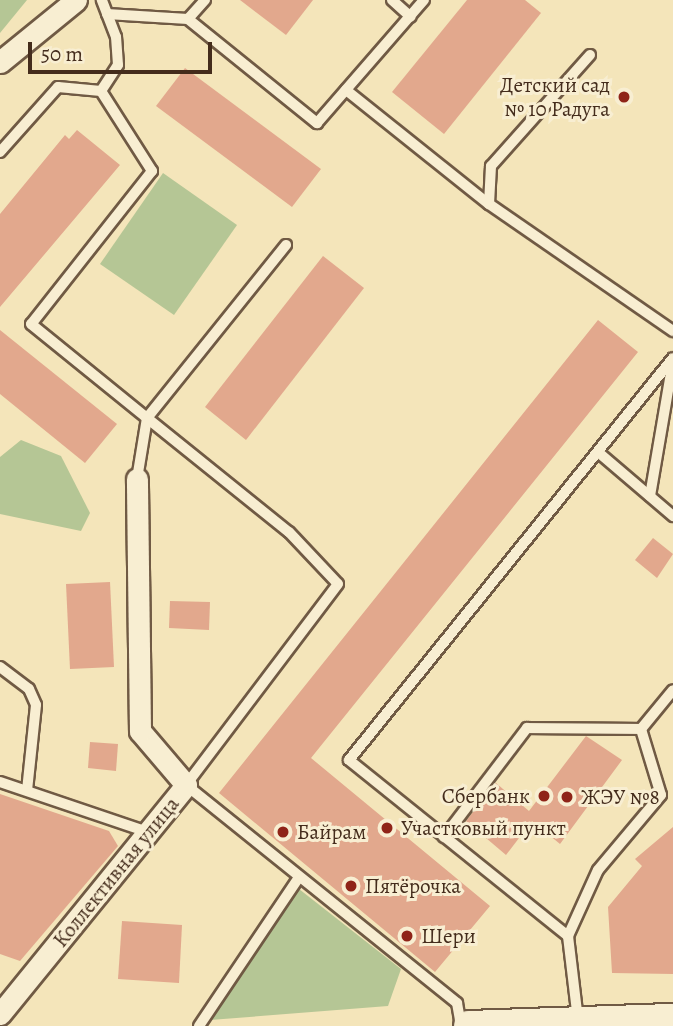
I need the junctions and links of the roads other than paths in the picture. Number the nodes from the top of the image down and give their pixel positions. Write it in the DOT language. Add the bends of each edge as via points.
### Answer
graph roads {
  1 [pos="76,0"];
  2 [pos="102,0"];
  3 [pos="205,0"];
  4 [pos="391,0"];
  5 [pos="424,0"];
  6 [pos="107,14"];
  7 [pos="411,17"];
  8 [pos="188,19"];
  9 [pos="590,55"];
  10 [pos="0,62"];
  11 [pos="346,90"];
  12 [pos="101,91"];
  13 [pos="0,152"];
  14 [pos="489,204"];
  15 [pos="286,245"];
  16 [pos="673,331"];
  17 [pos="673,358"];
  18 [pos="147,418"];
  19 [pos="598,452"];
  20 [pos="137,479"];
  21 [pos="650,496"];
  22 [pos="673,516"];
  23 [pos="0,667"];
  24 [pos="673,690"];
  25 [pos="640,729"];
  26 [pos="0,782"];
  27 [pos="186,785"];
  28 [pos="27,791"];
  29 [pos="148,832"];
  30 [pos="444,837"];
  31 [pos="299,877"];
  32 [pos="568,936"];
  33 [pos="0,1014"];
  34 [pos="673,1019"];
  35 [pos="578,1022"];
  36 [pos="199,1026"];
  37 [pos="461,1026"];
  38 [pos="469,1026"];
  1 -- 10 [label="street"];
  2 -- 6 [label="lane"];
  3 -- 8 [label="lane"];
  4 -- 7 [label="lane"];
  5 -- 7 [label="lane"];
  6 -- 8 [label="lane"];
  6 -- 12 [label="lane" via="117,65"];
  7 -- 11 [label="lane"];
  8 -- 11 [label="lane" via="317,124"];
  9 -- 14 [label="lane" via="491,166"];
  11 -- 14 [label="lane"];
  12 -- 13 [label="lane" via="58,87"];
  12 -- 18 [label="lane" via="152,171 32,324"];
  14 -- 16 [label="lane"];
  15 -- 18 [label="lane"];
  17 -- 19 [label="lane"];
  17 -- 21 [label="lane"];
  18 -- 20 [label="lane"];
  18 -- 27 [label="lane" via="289,532 338,584"];
  19 -- 21 [label="lane"];
  19 -- 30 [label="lane" via="349,760"];
  20 -- 27 [label="street, Коллективная улица" via="140,731"];
  21 -- 22 [label="lane"];
  23 -- 28 [label="lane" via="29,690 36,705"];
  24 -- 25 [label="lane"];
  25 -- 30 [label="lane" via="527,727"];
  25 -- 32 [label="lane" via="660,795 598,870"];
  26 -- 28 [label="lane"];
  27 -- 29 [label="street, Коллективная улица"];
  27 -- 31 [label="lane"];
  28 -- 29 [label="lane"];
  29 -- 33 [label="street, Коллективная улица"];
  30 -- 32 [label="lane"];
  31 -- 36 [label="lane"];
  31 -- 37 [label="lane" via="457,1003"];
  32 -- 35 [label="lane"];
  34 -- 35 [label="main road"];
  35 -- 38 [label="main road"];
}
